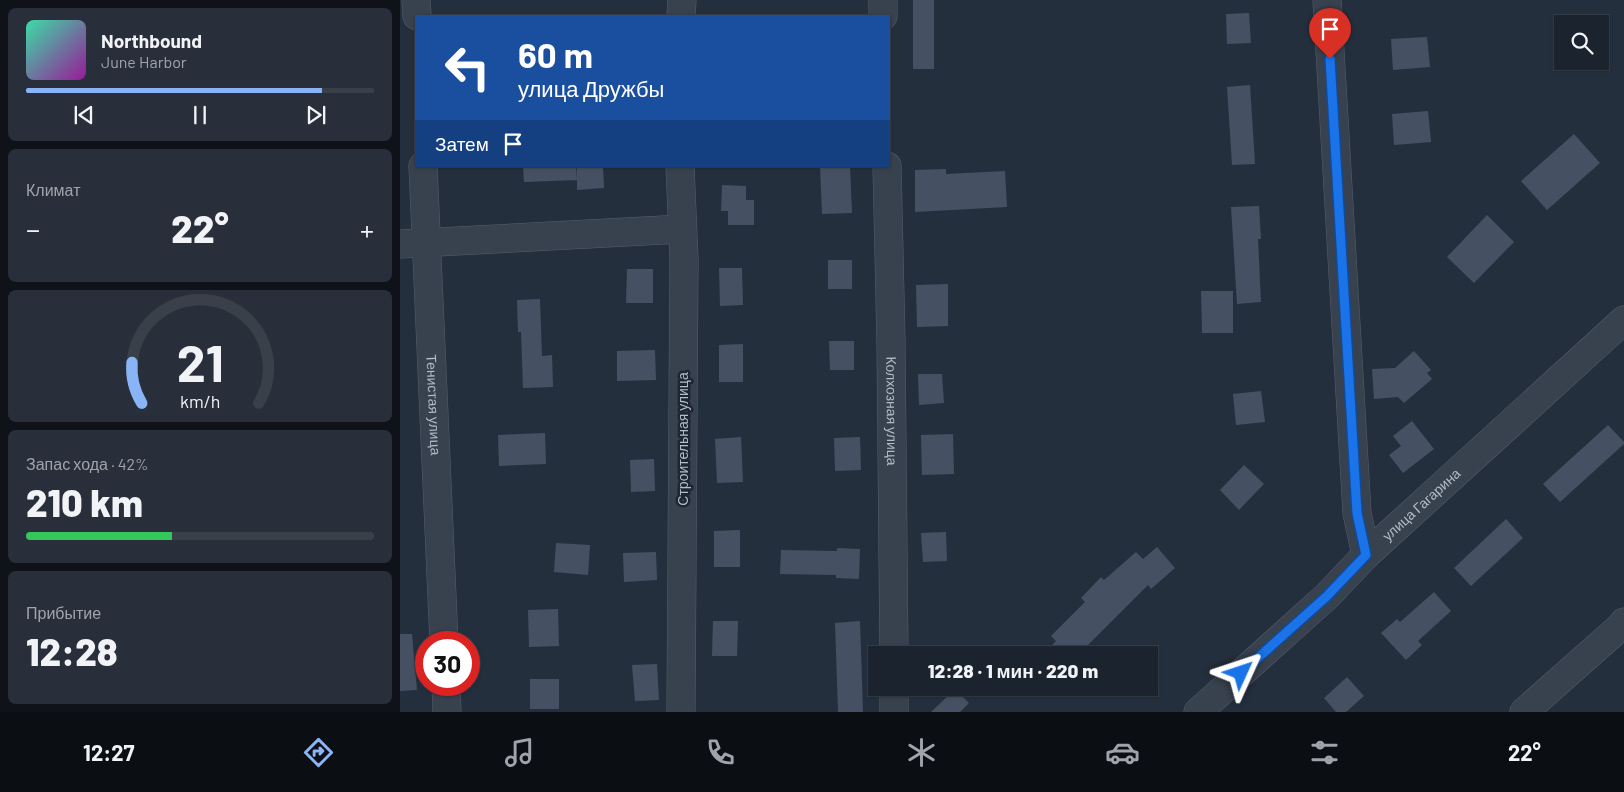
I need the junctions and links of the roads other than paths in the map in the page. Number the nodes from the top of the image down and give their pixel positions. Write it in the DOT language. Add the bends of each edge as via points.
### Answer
graph roads {
  1 [pos="416,0"];
  2 [pos="682,0"];
  3 [pos="883,0"];
  4 [pos="1327,0"];
  5 [pos="417,15"];
  6 [pos="681,15"];
  7 [pos="884,15"];
  8 [pos="423,167"];
  9 [pos="680,167"];
  10 [pos="887,167"];
  11 [pos="682,229"];
  12 [pos="413,244"];
  13 [pos="1624,320"];
  14 [pos="1366,555"];
  15 [pos="1624,622"];
  16 [pos="443,631"];
  17 [pos="894,646"];
  18 [pos="446,696"];
  19 [pos="894,696"];
  20 [pos="447,712"];
  21 [pos="682,712"];
  22 [pos="894,712"];
  23 [pos="1198,712"];
  24 [pos="1524,712"];
  1 -- 5 [label="street"];
  2 -- 6 [label="street"];
  3 -- 7 [label="street"];
  4 -- 14 [label="street" via="1357,513"];
  8 -- 12 [label="street, Тенистая улица"];
  9 -- 11 [label="street, Строительная улица"];
  10 -- 17 [label="street, Колхозная улица"];
  11 -- 12 [label="street"];
  11 -- 21 [label="street, Строительная улица"];
  12 -- 16 [label="street, Тенистая улица"];
  13 -- 14 [label="street, улица Гагарина"];
  14 -- 23 [label="street, улица Гагарина" via="1327,596"];
  15 -- 24 [label="street"];
  18 -- 20 [label="street"];
  19 -- 22 [label="street"];
}
